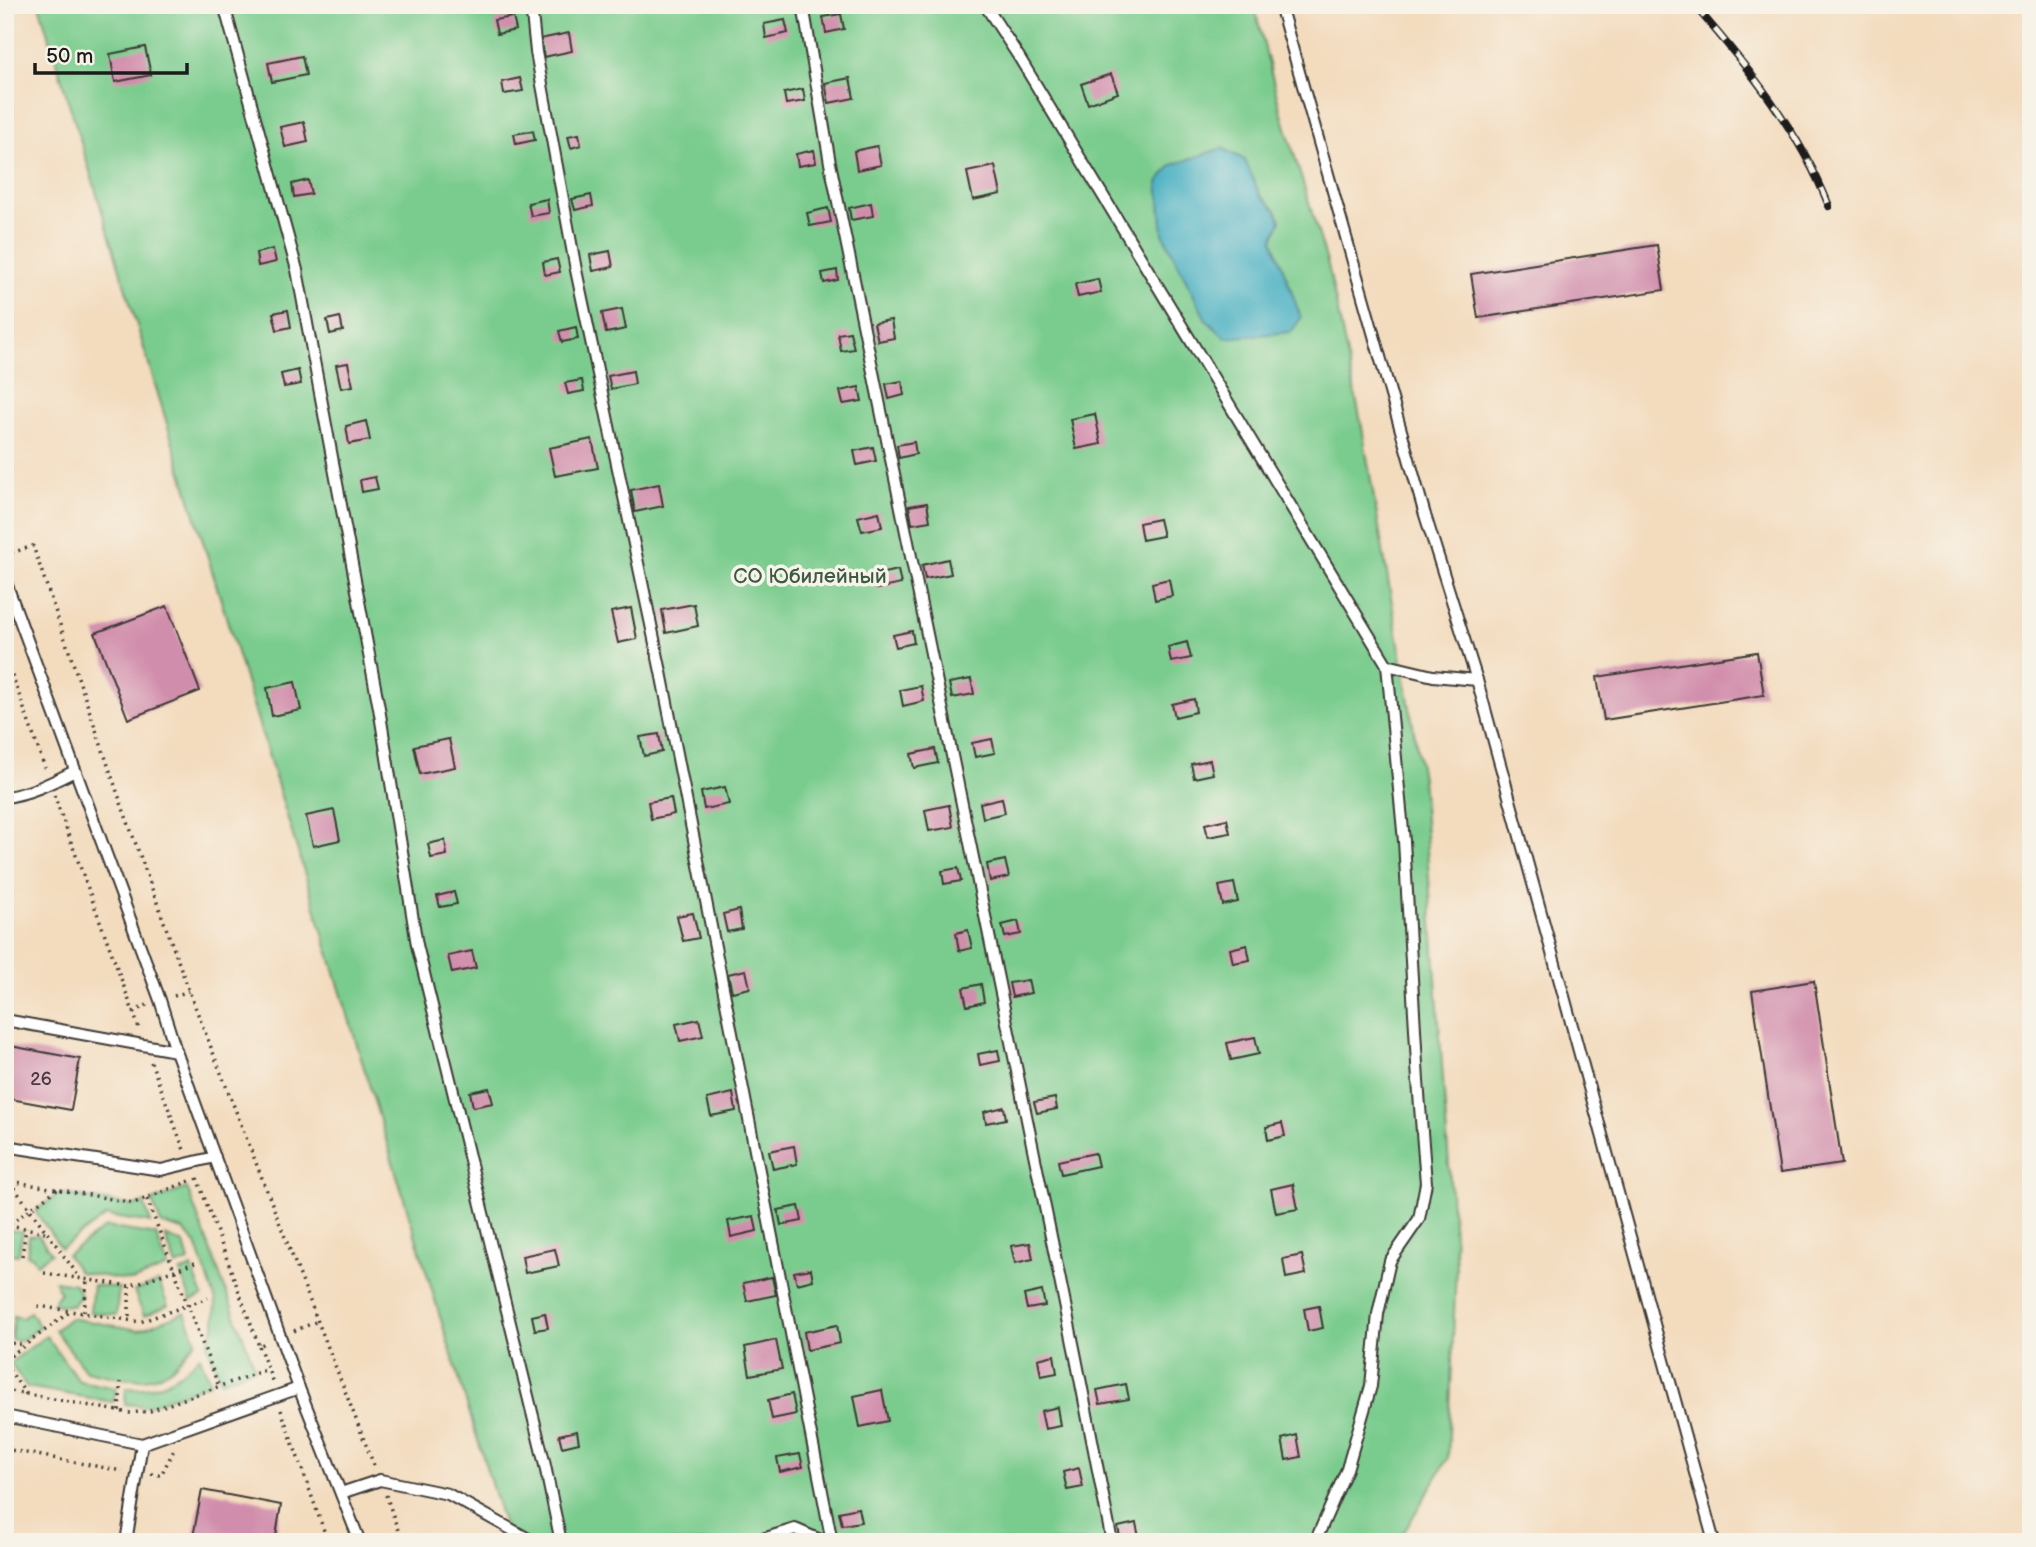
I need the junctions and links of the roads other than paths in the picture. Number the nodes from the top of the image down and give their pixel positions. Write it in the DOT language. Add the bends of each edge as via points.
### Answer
graph roads {
  1 [pos="224,5"];
  2 [pos="531,5"];
  3 [pos="803,5"];
  4 [pos="985,5"];
  5 [pos="1280,5"];
  6 [pos="5,580"];
  7 [pos="8,599"];
  8 [pos="1387,665"];
  9 [pos="1476,680"];
  10 [pos="75,771"];
  11 [pos="5,797"];
  12 [pos="5,1020"];
  13 [pos="176,1051"];
  14 [pos="5,1146"];
  15 [pos="215,1157"];
  16 [pos="299,1388"];
  17 [pos="5,1416"];
  18 [pos="142,1444"];
  19 [pos="341,1493"];
  20 [pos="126,1542"];
  21 [pos="360,1542"];
  22 [pos="534,1542"];
  23 [pos="561,1542"];
  24 [pos="753,1542"];
  25 [pos="825,1542"];
  26 [pos="832,1542"];
  27 [pos="1112,1542"];
  28 [pos="1315,1542"];
  29 [pos="1714,1542"];
  1 -- 23 [label="lane" via="297,270 379,708 417,945"];
  2 -- 26 [label="lane" via="576,270 664,685"];
  3 -- 27 [label="lane" via="836,190"];
  4 -- 8 [label="lane"];
  5 -- 9 [label="lane"];
  6 -- 7 [label="lane"];
  7 -- 10 [label="lane"];
  8 -- 9 [label="lane" via="1433,677"];
  8 -- 28 [label="lane" via="1404,841 1426,1182 1419,1219 1390,1261 1378,1314 1371,1386 1348,1469"];
  9 -- 29 [label="lane"];
  10 -- 11 [label="lane"];
  10 -- 13 [label="lane"];
  12 -- 13 [label="lane"];
  13 -- 15 [label="lane"];
  14 -- 15 [label="lane" via="161,1170"];
  15 -- 16 [label="lane"];
  16 -- 18 [label="lane"];
  16 -- 19 [label="lane"];
  17 -- 18 [label="lane"];
  18 -- 20 [label="lane"];
  19 -- 21 [label="lane"];
  19 -- 22 [label="lane" via="380,1480 447,1494"];
  24 -- 25 [label="lane" via="795,1529"];
}
